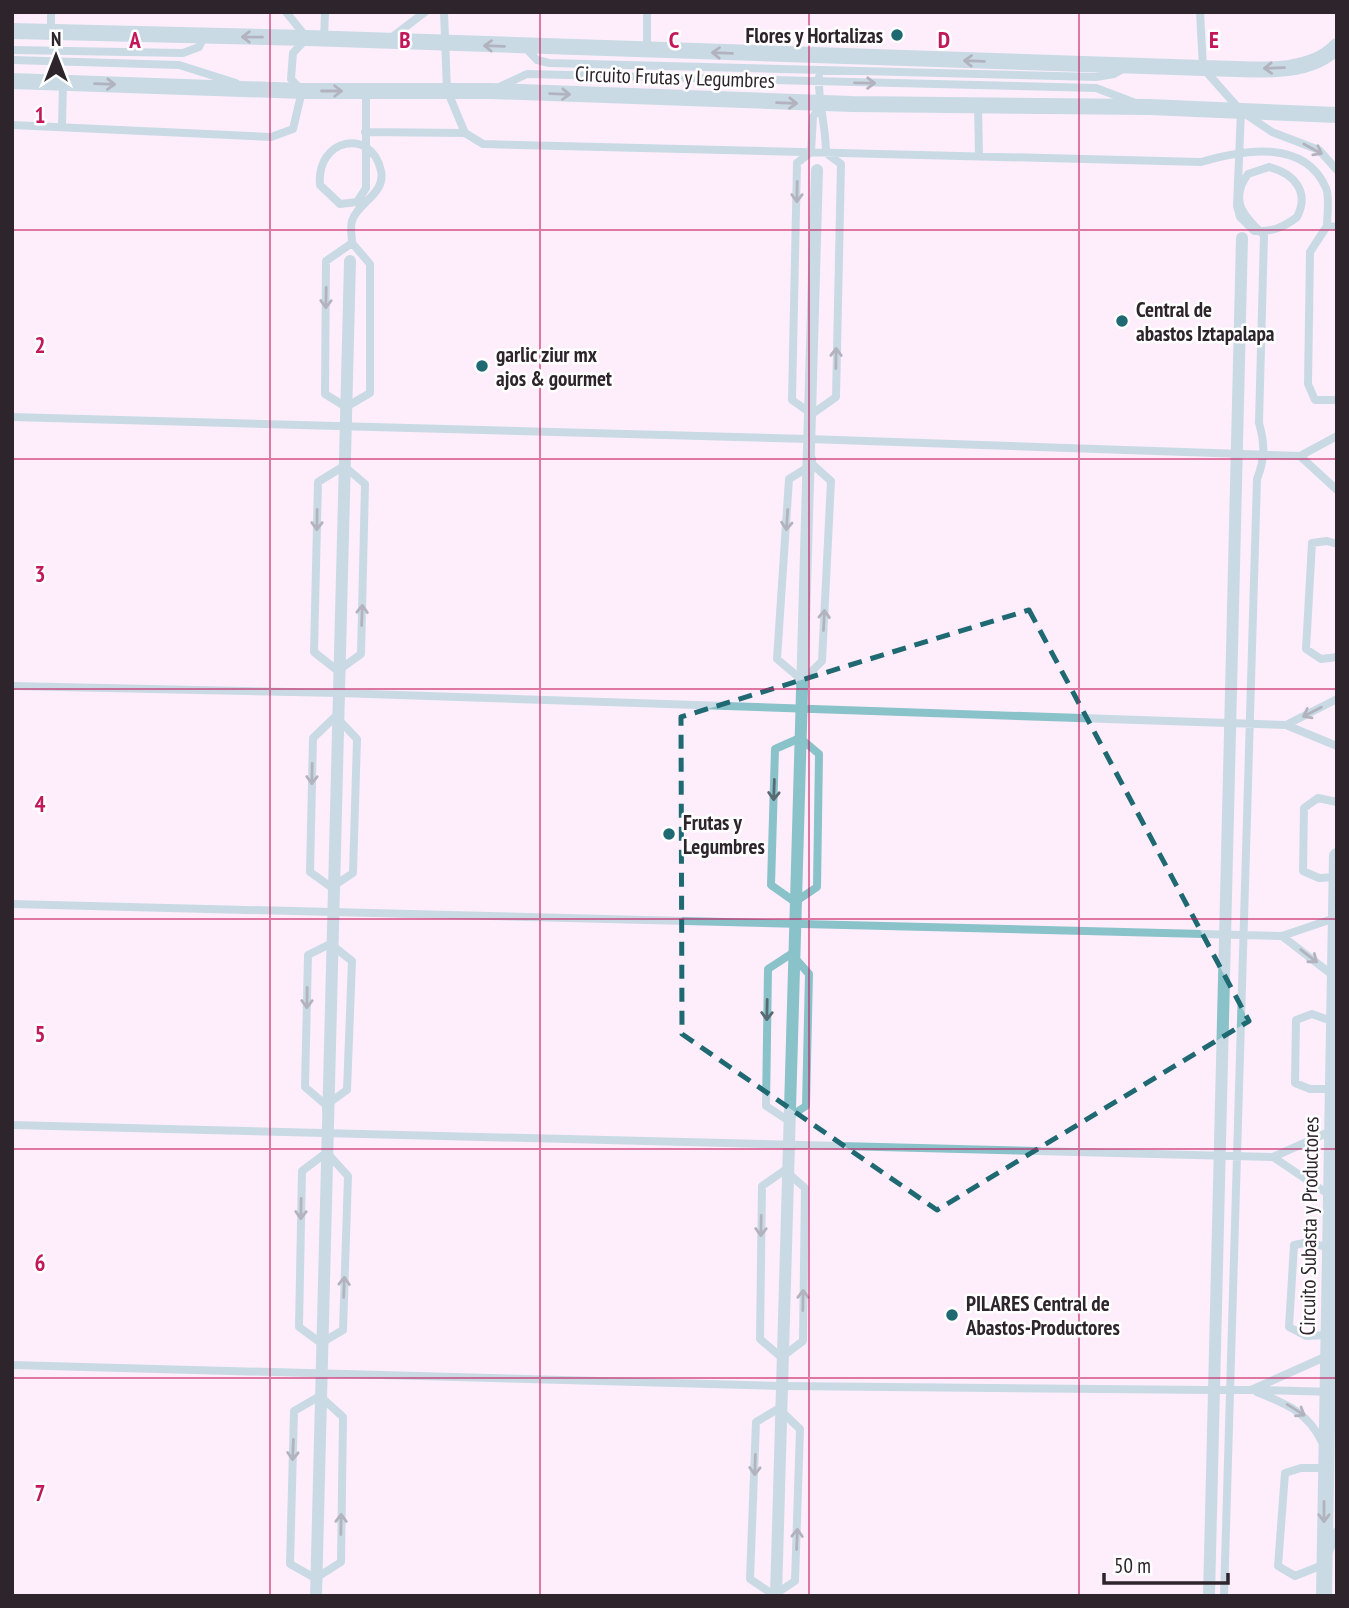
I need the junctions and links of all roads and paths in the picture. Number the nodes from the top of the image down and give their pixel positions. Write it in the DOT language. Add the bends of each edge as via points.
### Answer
graph roads {
  1 [pos="51,12"];
  2 [pos="286,12"];
  3 [pos="325,12"];
  4 [pos="425,12"];
  5 [pos="444,12"];
  6 [pos="648,12"];
  7 [pos="1200,12"];
  8 [pos="12,31"];
  9 [pos="51,32"];
  10 [pos="204,36"];
  11 [pos="307,38"];
  12 [pos="324,38"];
  13 [pos="386,41"];
  14 [pos="443,44"];
  15 [pos="1337,46"];
  16 [pos="525,47"];
  17 [pos="12,50"];
  18 [pos="648,51"];
  19 [pos="12,60"];
  20 [pos="1128,65"];
  21 [pos="1203,68"];
  22 [pos="820,70"];
  23 [pos="12,81"];
  24 [pos="819,82"];
  25 [pos="63,83"];
  26 [pos="252,89"];
  27 [pos="447,90"];
  28 [pos="302,91"];
  29 [pos="366,91"];
  30 [pos="491,91"];
  31 [pos="978,106"];
  32 [pos="1149,107"];
  33 [pos="819,108"];
  34 [pos="1241,111"];
  35 [pos="1337,116"];
  36 [pos="12,125"];
  37 [pos="62,126"];
  38 [pos="365,131"];
  39 [pos="465,133"];
  40 [pos="1239,151"];
  41 [pos="979,156"];
  42 [pos="817,170"];
  43 [pos="1337,170"];
  44 [pos="1327,226"];
  45 [pos="1337,227"];
  46 [pos="1242,238"];
  47 [pos="352,243"];
  48 [pos="350,261"];
  49 [pos="1337,400"];
  50 [pos="346,407"];
  51 [pos="812,414"];
  52 [pos="12,417"];
  53 [pos="346,425"];
  54 [pos="1337,436"];
  55 [pos="809,439"];
  56 [pos="1236,454"];
  57 [pos="1300,456"];
  58 [pos="812,464"];
  59 [pos="344,466"];
  60 [pos="1337,490"];
  61 [pos="1337,544"];
  62 [pos="1337,657"];
  63 [pos="338,671"];
  64 [pos="802,680"];
  65 [pos="12,686"];
  66 [pos="339,693"];
  67 [pos="1337,699"];
  68 [pos="802,709"];
  69 [pos="336,716"];
  70 [pos="1232,724"];
  71 [pos="1286,725"];
  72 [pos="800,738"];
  73 [pos="1337,746"];
  74 [pos="1337,802"];
  75 [pos="1337,856"];
  76 [pos="1336,877"];
  77 [pos="331,887"];
  78 [pos="795,902"];
  79 [pos="12,904"];
  80 [pos="334,914"];
  81 [pos="1335,918"];
  82 [pos="796,926"];
  83 [pos="1224,934"];
  84 [pos="1282,936"];
  85 [pos="330,944"];
  86 [pos="791,954"];
  87 [pos="1335,977"];
  88 [pos="1334,1022"];
  89 [pos="1334,1089"];
  90 [pos="326,1105"];
  91 [pos="786,1119"];
  92 [pos="12,1125"];
  93 [pos="1331,1131"];
  94 [pos="328,1133"];
  95 [pos="789,1145"];
  96 [pos="326,1153"];
  97 [pos="1220,1154"];
  98 [pos="1273,1157"];
  99 [pos="785,1170"];
  100 [pos="1331,1196"];
  101 [pos="1334,1250"];
  102 [pos="1328,1335"];
  103 [pos="321,1343"];
  104 [pos="1327,1356"];
  105 [pos="781,1357"];
  106 [pos="12,1365"];
  107 [pos="322,1373"];
  108 [pos="782,1386"];
  109 [pos="1230,1389"];
  110 [pos="1213,1390"];
  111 [pos="1251,1390"];
  112 [pos="1337,1392"];
  113 [pos="320,1396"];
  114 [pos="778,1409"];
  115 [pos="1325,1447"];
  116 [pos="1325,1468"];
  117 [pos="1337,1531"];
  118 [pos="1324,1566"];
  119 [pos="315,1578"];
  120 [pos="315,1596"];
  121 [pos="774,1596"];
  122 [pos="1209,1596"];
  123 [pos="1224,1596"];
  124 [pos="1324,1596"];
  1 -- 9 [label="lane"];
  2 -- 11 [label="lane"];
  3 -- 12 [label="lane"];
  4 -- 13 [label="lane"];
  5 -- 14 [label="lane"];
  6 -- 18 [label="lane"];
  7 -- 21 [label="lane"];
  8 -- 9 [label="street"];
  9 -- 10 [label="street"];
  11 -- 10 [label="street, one-way"];
  10 -- 17 [label="lane" via="199,47 183,53"];
  11 -- 12 [label="street"];
  11 -- 28 [label="lane" via="293,53 292,79"];
  12 -- 13 [label="street"];
  13 -- 14 [label="street"];
  16 -- 14 [label="street, one-way"];
  14 -- 27 [label="lane"];
  15 -- 21 [label="street, one-way" via="1306,64"];
  16 -- 18 [label="street"];
  16 -- 22 [label="lane" via="537,60 549,63"];
  20 -- 18 [label="street, one-way"];
  19 -- 26 [label="lane" via="179,65"];
  20 -- 21 [label="street"];
  20 -- 22 [label="lane" via="1114,75 1096,77"];
  21 -- 34 [label="lane"];
  22 -- 24 [label="lane"];
  23 -- 25 [label="street, Circuito Frutas y Legumbres"];
  24 -- 30 [label="lane" via="527,74"];
  24 -- 32 [label="lane, one-way" via="1096,89"];
  24 -- 33 [label="lane"];
  25 -- 26 [label="street, Circuito Frutas y Legumbres, one-way"];
  25 -- 37 [label="lane"];
  26 -- 28 [label="street, Circuito Frutas y Legumbres"];
  27 -- 29 [label="street, Circuito Frutas y Legumbres"];
  27 -- 30 [label="street, Circuito Frutas y Legumbres"];
  27 -- 39 [label="lane"];
  28 -- 29 [label="street, Circuito Frutas y Legumbres, one-way"];
  28 -- 37 [label="lane" via="293,129 271,137"];
  29 -- 38 [label="lane"];
  30 -- 31 [label="street, Circuito Frutas y Legumbres, one-way"];
  31 -- 32 [label="street, Circuito Frutas y Legumbres"];
  31 -- 41 [label="lane"];
  32 -- 34 [label="street, Circuito Frutas y Legumbres"];
  33 -- 51 [label="lane, one-way" via="813,117 811,152 797,163 792,400"];
  51 -- 33 [label="lane, one-way" via="836,397 841,164 826,153 826,118"];
  34 -- 35 [label="street, Circuito Frutas y Legumbres"];
  34 -- 40 [label="lane"];
  34 -- 43 [label="lane, one-way" via="1272,132 1319,150"];
  36 -- 37 [label="lane"];
  38 -- 39 [label="lane"];
  38 -- 47 [label="lane" via="366,188 357,202 340,204 320,185 319,170 323,158 346,143 359,144 371,152 382,173 379,186 352,219"];
  39 -- 41 [label="lane" via="483,144"];
  40 -- 41 [label="lane" via="1201,162"];
  40 -- 44 [label="lane" via="1272,151 1313,169 1327,190"];
  40 -- 109 [label="lane" via="1237,206 1240,217 1254,231 1271,231 1297,217 1302,201 1293,176 1269,167 1248,174 1238,193 1239,207 1246,218 1264,235 1259,423 1264,443 1257,493"];
  42 -- 55 [label="street"];
  44 -- 45 [label="lane"];
  44 -- 49 [label="lane" via="1310,252 1308,384 1315,400"];
  46 -- 56 [label="street"];
  47 -- 50 [label="lane" via="370,264 370,393"];
  47 -- 50 [label="lane, one-way" via="326,261 324,394"];
  48 -- 53 [label="street"];
  50 -- 59 [label="lane"];
  51 -- 58 [label="lane"];
  52 -- 53 [label="lane"];
  53 -- 55 [label="lane"];
  53 -- 66 [label="street"];
  54 -- 57 [label="lane"];
  55 -- 56 [label="lane"];
  55 -- 68 [label="street"];
  56 -- 57 [label="lane"];
  56 -- 70 [label="street"];
  57 -- 60 [label="lane"];
  64 -- 58 [label="lane, one-way" via="822,661 831,481"];
  58 -- 64 [label="lane, one-way" via="789,480 777,659"];
  63 -- 59 [label="lane, one-way" via="361,654 365,484"];
  59 -- 63 [label="lane, one-way" via="318,482 314,652"];
  61 -- 62 [label="lane" via="1312,543 1306,649 1321,659"];
  63 -- 69 [label="lane"];
  64 -- 72 [label="lane"];
  65 -- 66 [label="lane"];
  66 -- 68 [label="lane"];
  66 -- 80 [label="street"];
  67 -- 71 [label="lane, one-way"];
  68 -- 70 [label="lane"];
  68 -- 82 [label="street"];
  69 -- 77 [label="lane" via="357,739 353,873"];
  69 -- 77 [label="lane, one-way" via="313,738 310,872"];
  70 -- 71 [label="lane"];
  70 -- 83 [label="street"];
  71 -- 73 [label="lane"];
  72 -- 78 [label="lane" via="819,754 817,887"];
  72 -- 78 [label="lane, one-way" via="775,749 771,871 771,885"];
  74 -- 76 [label="lane" via="1318,797 1304,808 1303,858 1303,871 1319,878"];
  75 -- 76 [label="street, Circuito Subasta y Productores"];
  76 -- 81 [label="street, Circuito Subasta y Productores"];
  77 -- 85 [label="lane"];
  78 -- 86 [label="lane"];
  79 -- 80 [label="lane"];
  80 -- 82 [label="lane"];
  80 -- 94 [label="street"];
  81 -- 84 [label="lane"];
  81 -- 87 [label="street, Circuito Subasta y Productores"];
  82 -- 83 [label="lane"];
  82 -- 95 [label="street"];
  83 -- 84 [label="lane"];
  83 -- 97 [label="street"];
  84 -- 87 [label="lane, one-way"];
  85 -- 90 [label="lane" via="352,961 347,1090"];
  85 -- 90 [label="lane, one-way" via="308,955 305,1087"];
  86 -- 91 [label="lane" via="809,974 806,1106"];
  86 -- 91 [label="lane, one-way" via="768,969 766,1106"];
  87 -- 88 [label="street, Circuito Subasta y Productores"];
  88 -- 89 [label="street, Circuito Subasta y Productores"];
  88 -- 89 [label="lane" via="1312,1014 1296,1020 1295,1083 1310,1089"];
  89 -- 93 [label="street, Circuito Subasta y Productores"];
  90 -- 96 [label="lane"];
  91 -- 99 [label="lane"];
  92 -- 94 [label="lane"];
  93 -- 98 [label="lane"];
  93 -- 100 [label="street, Circuito Subasta y Productores"];
  94 -- 95 [label="lane"];
  94 -- 107 [label="street"];
  95 -- 97 [label="lane"];
  95 -- 108 [label="street"];
  103 -- 96 [label="lane, one-way" via="343,1330 348,1190 348,1176"];
  96 -- 103 [label="lane, one-way" via="302,1171 299,1327"];
  97 -- 98 [label="lane"];
  97 -- 110 [label="street"];
  98 -- 100 [label="lane"];
  105 -- 99 [label="lane, one-way" via="803,1341 805,1188"];
  99 -- 105 [label="lane, one-way" via="762,1185 761,1199 760,1339"];
  100 -- 101 [label="street, Circuito Subasta y Productores"];
  101 -- 102 [label="street, Circuito Subasta y Productores"];
  101 -- 102 [label="lane" via="1309,1242 1294,1245 1289,1327 1306,1336"];
  102 -- 104 [label="street, Circuito Subasta y Productores"];
  103 -- 113 [label="lane"];
  104 -- 111 [label="lane"];
  104 -- 115 [label="street, Circuito Subasta y Productores"];
  105 -- 114 [label="lane"];
  106 -- 107 [label="lane"];
  107 -- 108 [label="lane"];
  107 -- 120 [label="street"];
  108 -- 110 [label="lane"];
  108 -- 121 [label="street"];
  109 -- 112 [label="lane"];
  109 -- 123 [label="lane"];
  110 -- 111 [label="lane"];
  110 -- 122 [label="street"];
  111 -- 115 [label="lane, one-way" via="1303,1414"];
  119 -- 113 [label="lane, one-way" via="341,1562 343,1417"];
  113 -- 119 [label="lane, one-way" via="294,1411 290,1564"];
  121 -- 114 [label="lane, one-way" via="795,1581 800,1429"];
  114 -- 121 [label="lane, one-way" via="757,1422 750,1579"];
  115 -- 116 [label="street, Circuito Subasta y Productores"];
  116 -- 118 [label="street, Circuito Subasta y Productores, one-way"];
  116 -- 118 [label="lane" via="1285,1473 1279,1566 1295,1576"];
  117 -- 118 [label="lane"];
  118 -- 124 [label="street, Circuito Subasta y Productores"];
  119 -- 120 [label="lane"];
}
